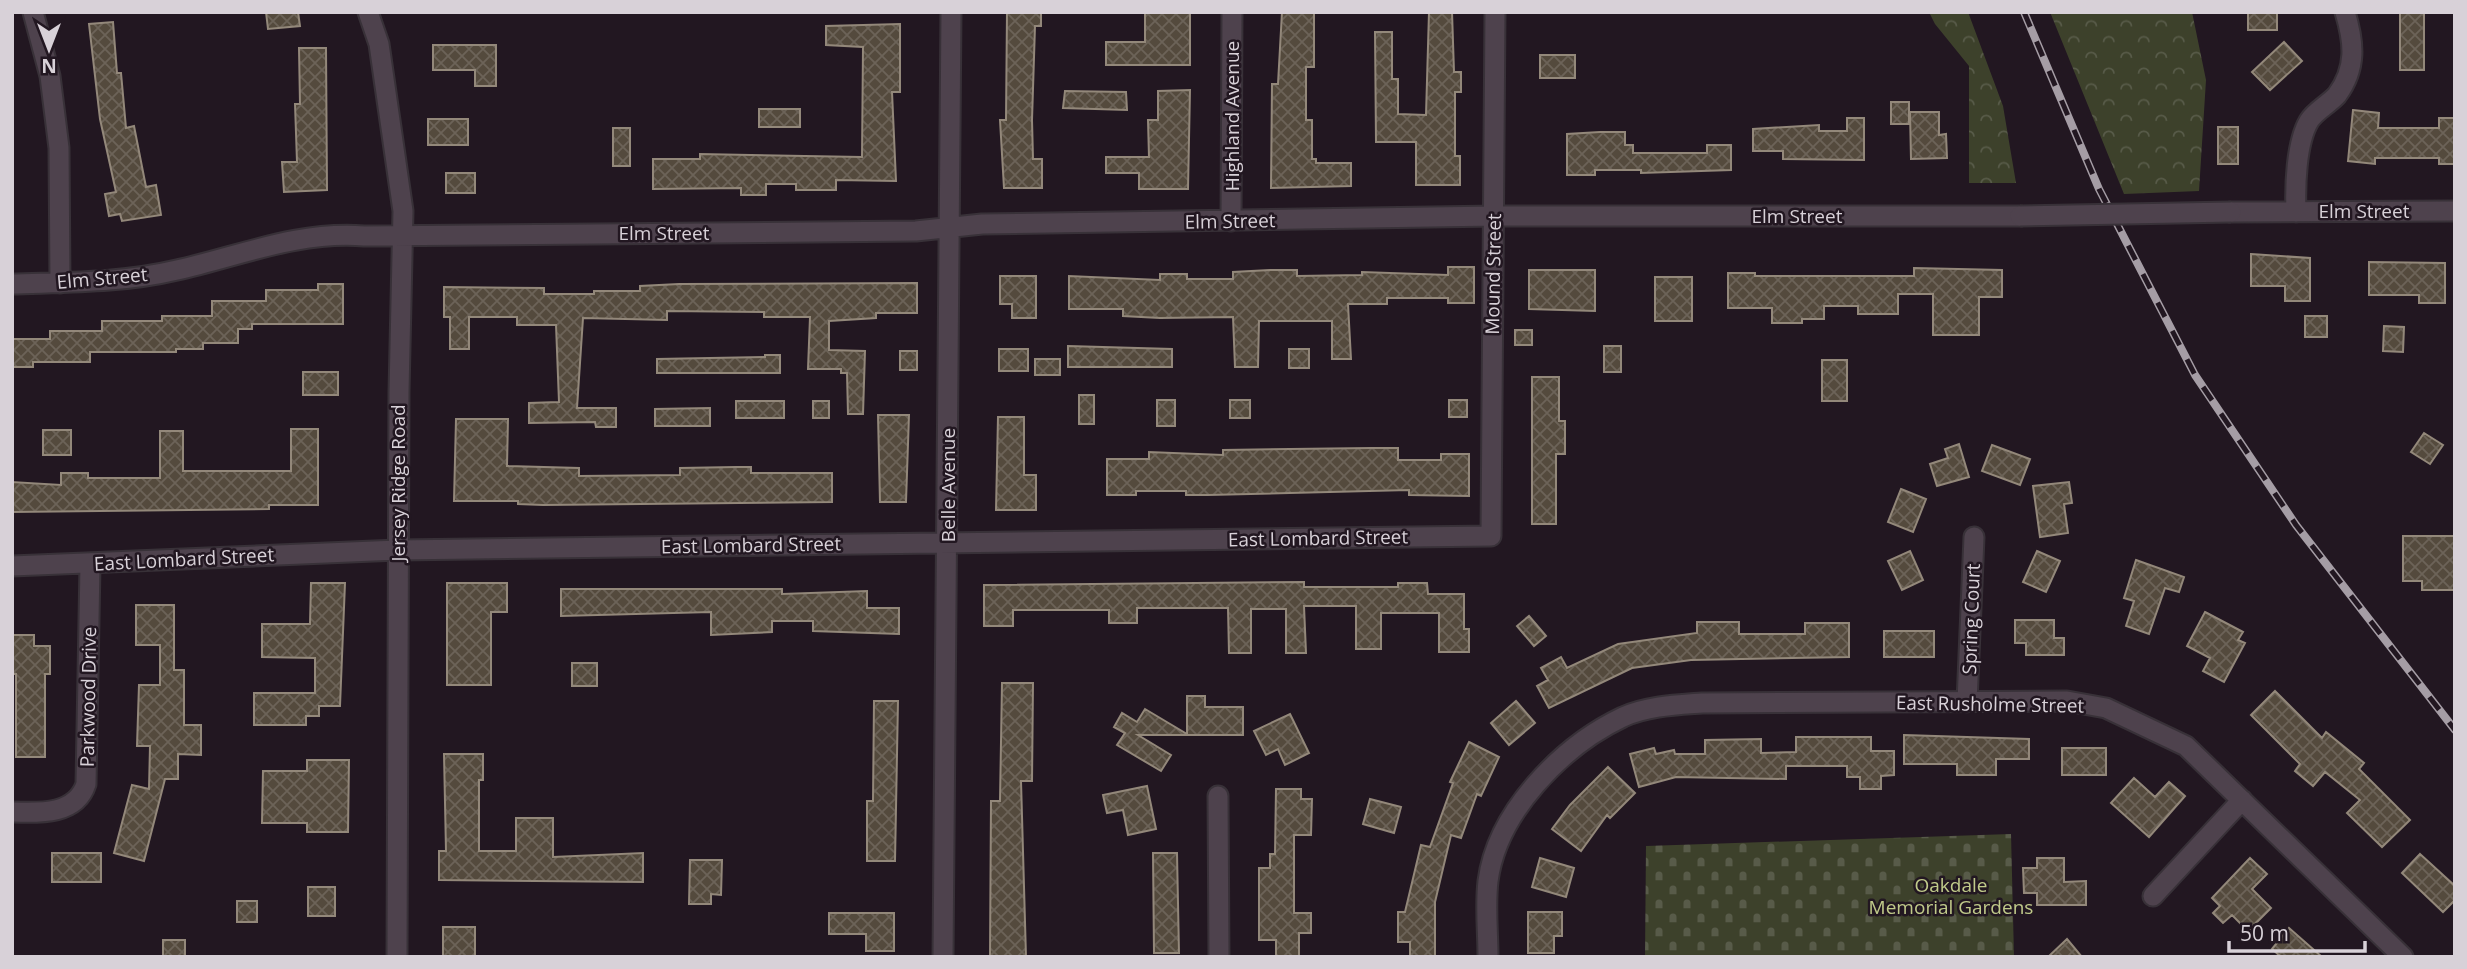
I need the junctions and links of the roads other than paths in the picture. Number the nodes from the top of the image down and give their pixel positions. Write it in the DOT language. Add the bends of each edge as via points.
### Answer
graph roads {
  1 [pos="33,12"];
  2 [pos="369,12"];
  3 [pos="951,12"];
  4 [pos="1232,12"];
  5 [pos="1495,12"];
  6 [pos="2345,12"];
  7 [pos="2455,211"];
  8 [pos="2296,212"];
  9 [pos="1495,216"];
  10 [pos="1231,221"];
  11 [pos="949,228"];
  12 [pos="403,235"];
  13 [pos="60,283"];
  14 [pos="12,284"];
  15 [pos="1491,536"];
  16 [pos="1974,537"];
  17 [pos="948,543"];
  18 [pos="398,550"];
  19 [pos="90,565"];
  20 [pos="12,566"];
  21 [pos="1967,702"];
  22 [pos="1218,796"];
  23 [pos="2242,800"];
  24 [pos="12,813"];
  25 [pos="2153,896"];
  26 [pos="397,957"];
  27 [pos="943,957"];
  28 [pos="1219,957"];
  29 [pos="1488,957"];
  30 [pos="2403,957"];
  1 -- 13 [label="street" via="50,76 59,148"];
  2 -- 12 [label="street, Jersey Ridge Road" via="392,126"];
  3 -- 11 [label="street, Belle Avenue"];
  4 -- 10 [label="street, Highland Avenue"];
  5 -- 9 [label="street, Mound Street"];
  6 -- 8 [label="street" via="2353,64 2337,94 2309,121 2294,178"];
  7 -- 8 [label="street, Elm Street"];
  8 -- 9 [label="street, Elm Street, bridge"];
  9 -- 10 [label="street, Elm Street"];
  9 -- 15 [label="street, Mound Street"];
  10 -- 11 [label="street, Elm Street"];
  11 -- 12 [label="street, Elm Street"];
  11 -- 17 [label="street, Belle Avenue"];
  12 -- 13 [label="street, Elm Street" via="307,237 177,270 117,281"];
  12 -- 18 [label="street, Jersey Ridge Road"];
  13 -- 14 [label="street, Elm Street"];
  15 -- 17 [label="street, East Lombard Street"];
  16 -- 21 [label="street, Spring Court"];
  17 -- 18 [label="street, East Lombard Street"];
  17 -- 27 [label="street, Belle Avenue"];
  18 -- 19 [label="street, East Lombard Street"];
  18 -- 26 [label="street, Jersey Ridge Road"];
  19 -- 20 [label="street, East Lombard Street"];
  19 -- 24 [label="street, Parkwood Drive" via="84,793 64,809"];
  21 -- 23 [label="street, East Rusholme Street" via="2067,701 2106,708 2186,746"];
  21 -- 29 [label="street, East Rusholme Street" via="1702,703 1655,707 1624,717 1577,747 1533,786 1515,809 1488,881"];
  22 -- 28 [label="street"];
  23 -- 25 [label="street"];
  23 -- 30 [label="street, East Rusholme Street"];
}
